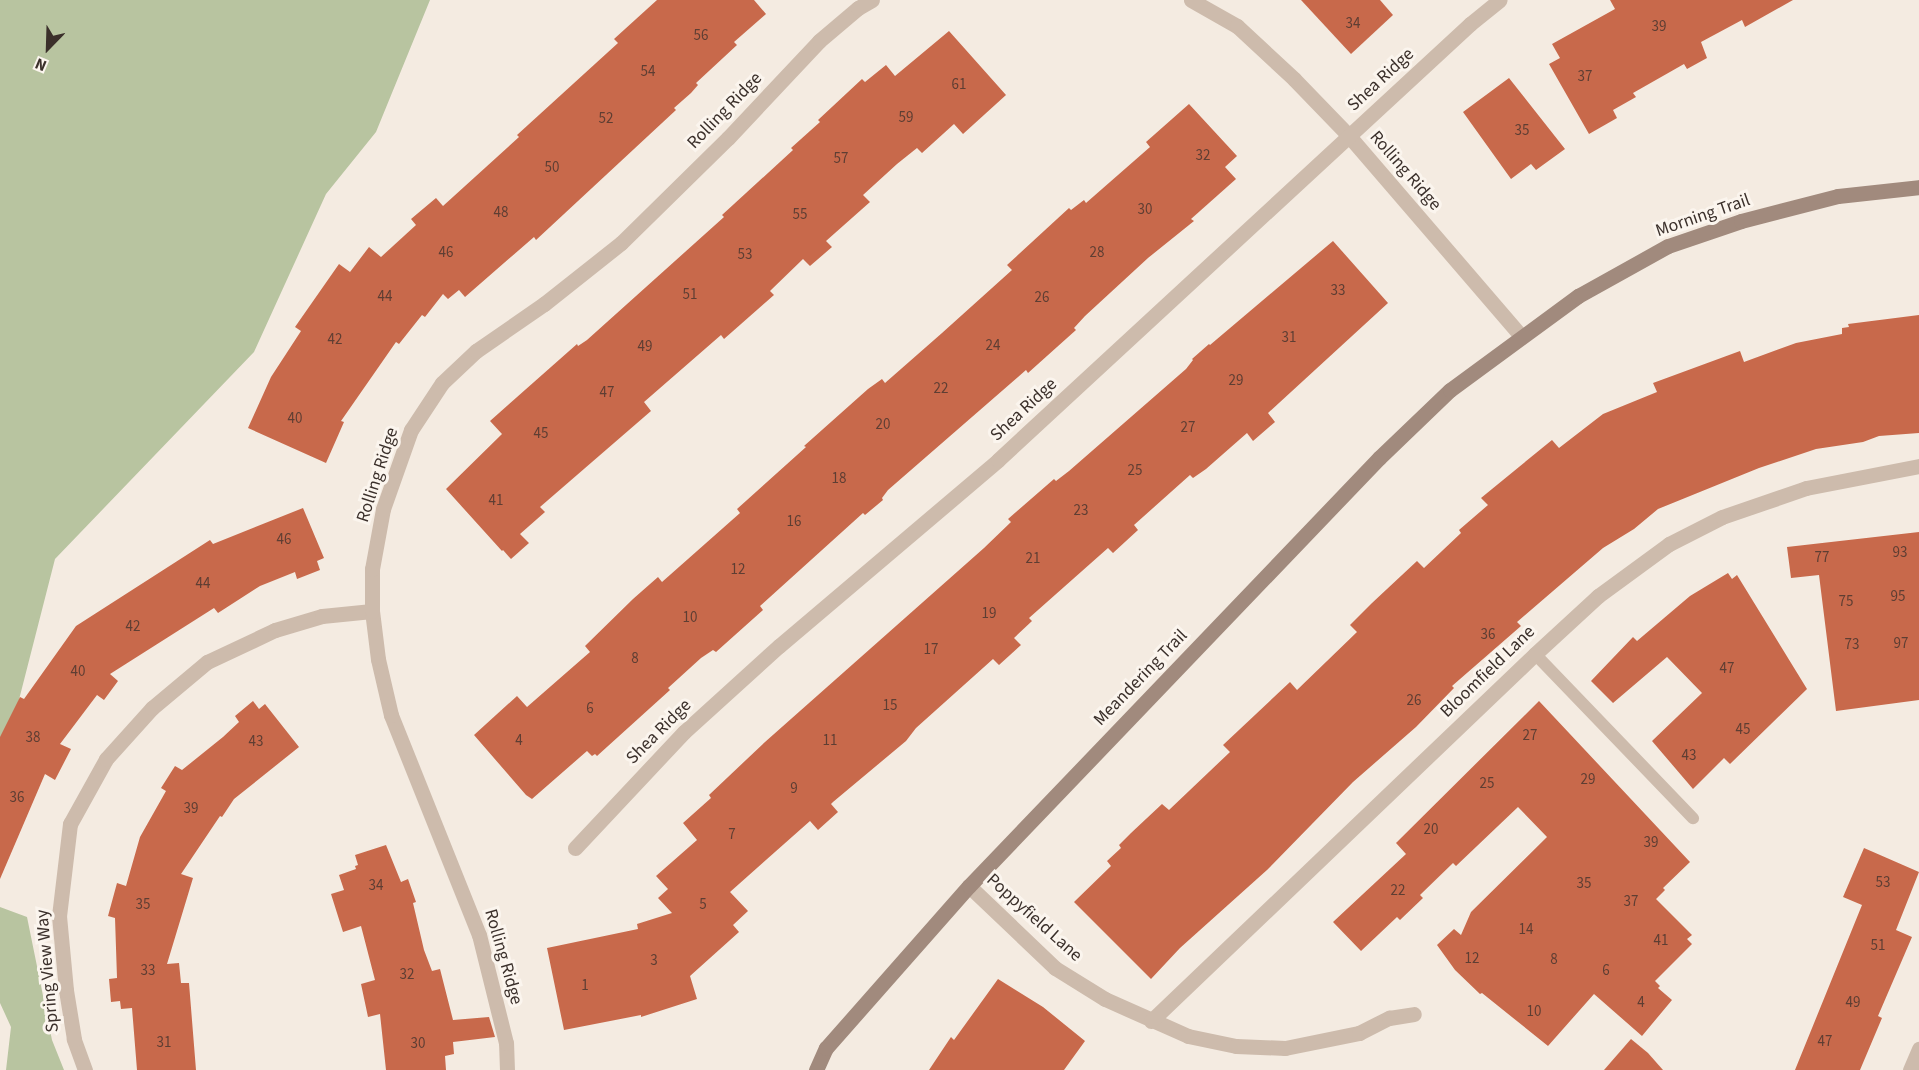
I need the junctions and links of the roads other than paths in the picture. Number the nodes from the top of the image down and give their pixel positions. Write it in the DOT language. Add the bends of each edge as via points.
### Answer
graph roads {
  1 [pos="872,0"];
  2 [pos="1191,0"];
  3 [pos="1500,0"];
  4 [pos="1349,136"];
  5 [pos="1919,187"];
  6 [pos="1521,336"];
  7 [pos="1919,466"];
  8 [pos="372,611"];
  9 [pos="1535,654"];
  10 [pos="1693,818"];
  11 [pos="575,848"];
  12 [pos="969,886"];
  13 [pos="1414,1014"];
  14 [pos="1151,1021"];
  15 [pos="1919,1049"];
  16 [pos="85,1070"];
  17 [pos="507,1070"];
  18 [pos="816,1070"];
  19 [pos="1910,1070"];
  1 -- 8 [label="street, Rolling Ridge" via="819,41 621,243 476,351 442,383 411,430 383,509 372,569"];
  2 -- 4 [label="street, Rolling Ridge" via="1237,26"];
  3 -- 4 [label="street, Shea Ridge"];
  4 -- 6 [label="street, Rolling Ridge"];
  4 -- 11 [label="street, Shea Ridge" via="998,460 684,732"];
  5 -- 6 [label="street, Morning Trail" via="1838,196 1741,220 1668,246 1578,296"];
  6 -- 12 [label="street, Meandering Trail" via="1450,390 1379,458"];
  7 -- 9 [label="street, Bloomfield Lane" via="1806,488 1722,517 1669,544 1598,596"];
  8 -- 16 [label="street, Spring View Way" via="322,616 275,630 207,662 152,708 106,759 70,824 59,915 72,1030"];
  8 -- 17 [label="street, Rolling Ridge" via="391,714 479,935 506,1043"];
  9 -- 10 [label="lane"];
  9 -- 14 [label="street, Bloomfield Lane"];
  12 -- 14 [label="street, Poppyfield Lane" via="1055,968"];
  12 -- 18 [label="street, Meandering Trail" via="826,1048"];
  13 -- 14 [label="street, Poppyfield Lane" via="1389,1018 1359,1033 1285,1048 1236,1046 1188,1036"];
  15 -- 19 [label="street"];
}
